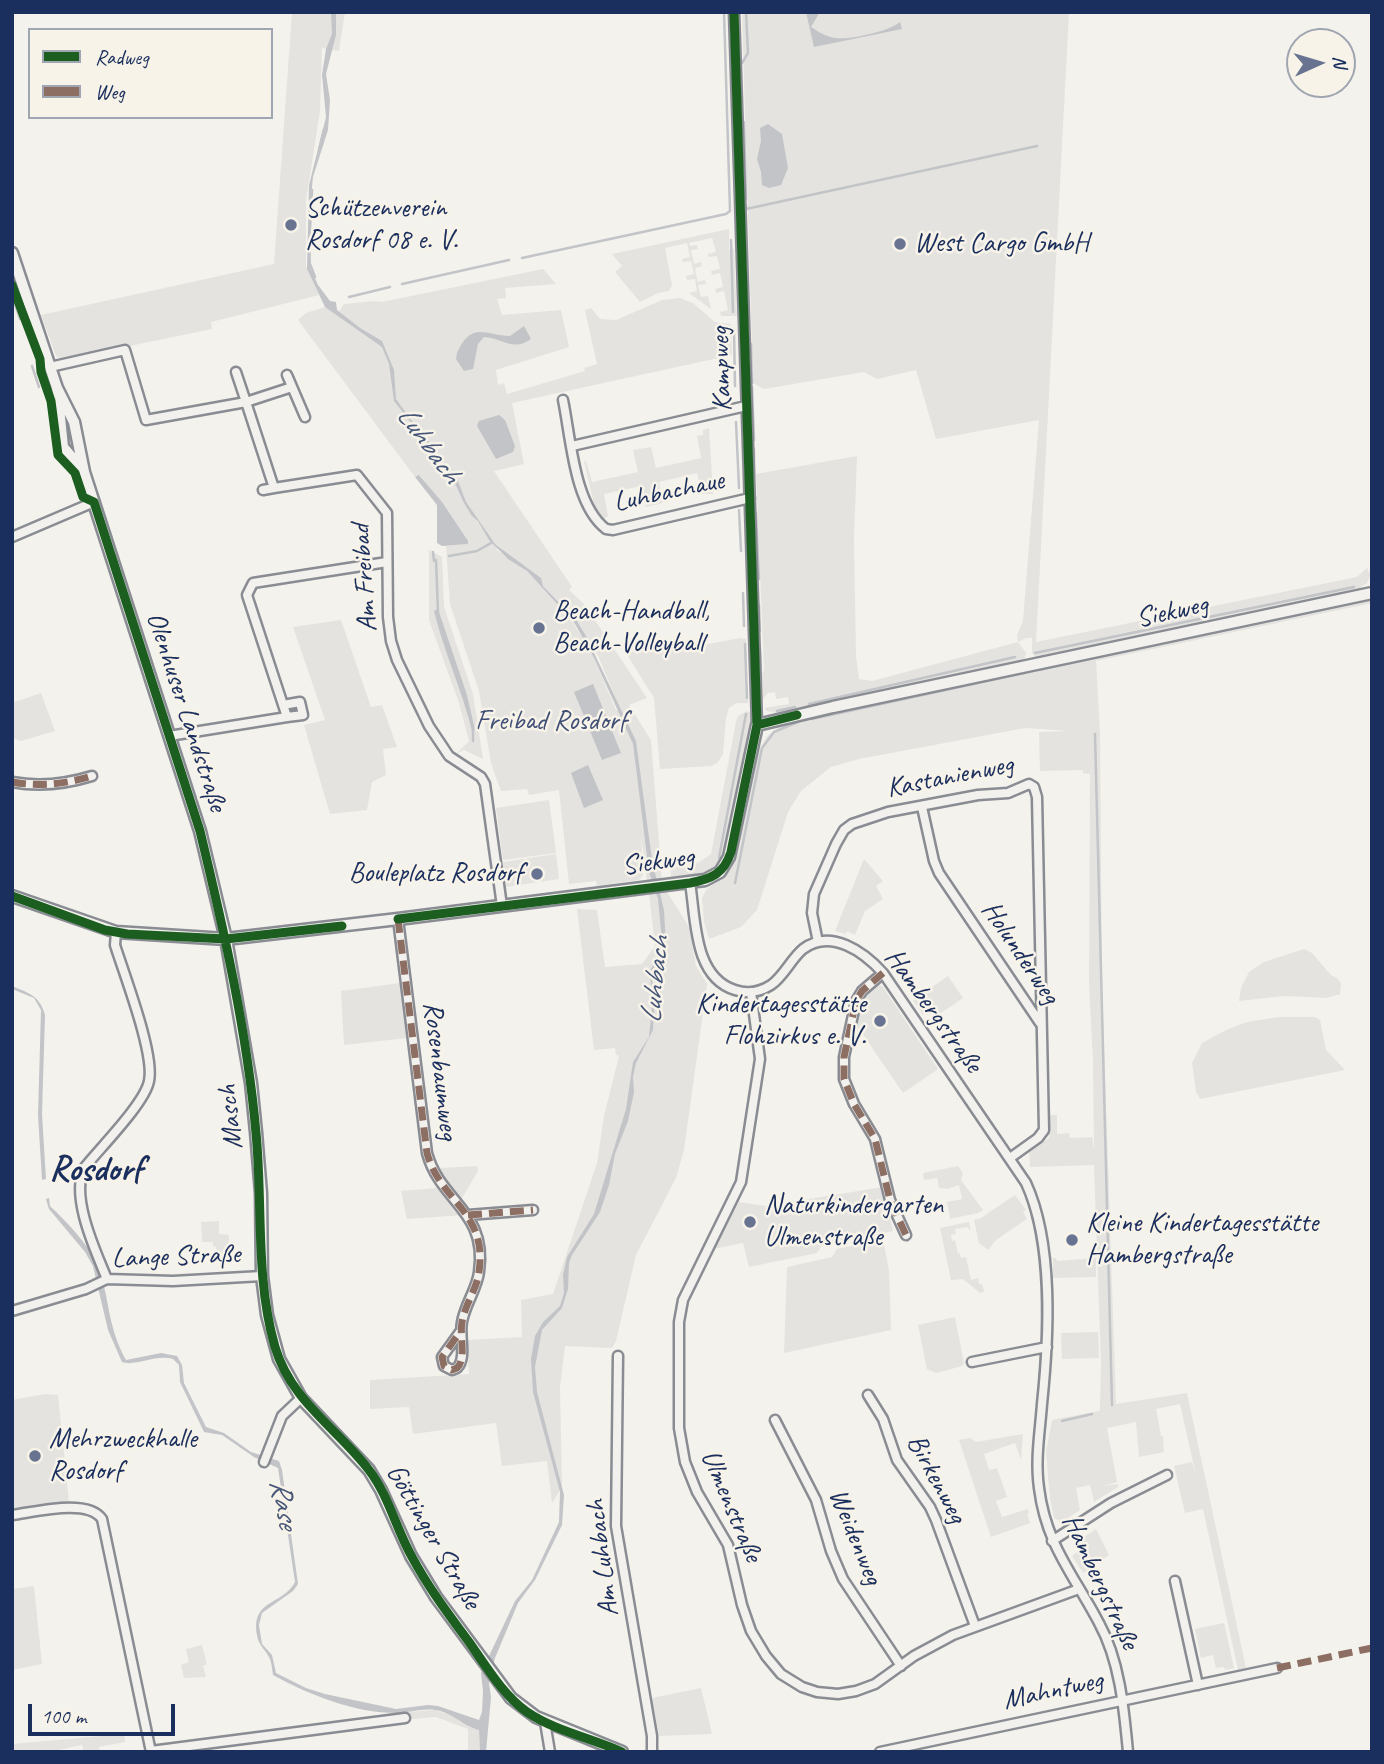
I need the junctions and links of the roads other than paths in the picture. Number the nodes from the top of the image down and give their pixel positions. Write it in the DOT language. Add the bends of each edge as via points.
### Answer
graph roads {
  1 [pos="734,12"];
  2 [pos="12,253"];
  3 [pos="50,367"];
  4 [pos="236,372"];
  5 [pos="287,375"];
  6 [pos="292,387"];
  7 [pos="563,400"];
  8 [pos="246,402"];
  9 [pos="746,405"];
  10 [pos="304,417"];
  11 [pos="572,446"];
  12 [pos="274,488"];
  13 [pos="263,490"];
  14 [pos="750,498"];
  15 [pos="94,502"];
  16 [pos="12,537"];
  17 [pos="387,562"];
  18 [pos="1372,593"];
  19 [pos="283,705"];
  20 [pos="287,717"];
  21 [pos="757,725"];
  22 [pos="169,736"];
  23 [pos="92,776"];
  24 [pos="12,782"];
  25 [pos="922,807"];
  26 [pos="690,883"];
  27 [pos="12,896"];
  28 [pos="502,906"];
  29 [pos="398,919"];
  30 [pos="116,932"];
  31 [pos="226,939"];
  32 [pos="818,942"];
  33 [pos="883,973"];
  34 [pos="751,992"];
  35 [pos="1041,1024"];
  36 [pos="1010,1158"];
  37 [pos="533,1210"];
  38 [pos="468,1215"];
  39 [pos="906,1235"];
  40 [pos="262,1276"];
  41 [pos="102,1281"];
  42 [pos="264,1291"];
  43 [pos="12,1311"];
  44 [pos="460,1332"];
  45 [pos="1047,1347"];
  46 [pos="618,1356"];
  47 [pos="972,1362"];
  48 [pos="869,1395"];
  49 [pos="301,1398"];
  50 [pos="775,1420"];
  51 [pos="265,1458"];
  52 [pos="1167,1475"];
  53 [pos="12,1515"];
  54 [pos="1052,1541"];
  55 [pos="1175,1581"];
  56 [pos="1079,1589"];
  57 [pos="975,1626"];
  58 [pos="901,1665"];
  59 [pos="1277,1668"];
  60 [pos="1198,1685"];
  61 [pos="1121,1700"];
  62 [pos="405,1718"];
  63 [pos="545,1722"];
  64 [pos="151,1751"];
  65 [pos="550,1752"];
  66 [pos="622,1752"];
  67 [pos="653,1752"];
  68 [pos="880,1752"];
  69 [pos="1128,1752"];
  1 -- 9 [label="street, Kampweg"];
  2 -- 3 [label="street, Olenhuser Landstraße"];
  3 -- 8 [label="street" via="125,350 146,420"];
  3 -- 15 [label="street, Olenhuser Landstraße" via="74,422"];
  4 -- 8 [label="street"];
  5 -- 6 [label="street"];
  6 -- 8 [label="street"];
  6 -- 10 [label="street"];
  7 -- 11 [label="street, Luhbachaue"];
  8 -- 12 [label="street"];
  9 -- 11 [label="street"];
  9 -- 14 [label="street, Kampweg"];
  11 -- 14 [label="street, Luhbachaue" via="581,493 606,529"];
  12 -- 13 [label="street, Am Freibad"];
  12 -- 17 [label="street, Am Freibad" via="357,475 387,513"];
  14 -- 21 [label="street, Kampweg"];
  15 -- 16 [label="street"];
  15 -- 22 [label="street, Olenhuser Landstraße"];
  17 -- 19 [label="street" via="253,583 247,595"];
  17 -- 28 [label="street, Am Freibad" via="388,617 397,660 449,756 485,784"];
  18 -- 21 [label="street, Siekweg"];
  19 -- 20 [label="street"];
  19 -- 20 [label="street" via="300,702 303,715"];
  20 -- 22 [label="street"];
  21 -- 26 [label="street, Siekweg" via="727,862 714,877"];
  22 -- 31 [label="street, Olenhuser Landstraße" via="200,831"];
  23 -- 24 [label="street" via="51,784"];
  25 -- 32 [label="street, Kastanienweg" via="859,820 844,830 812,904"];
  25 -- 35 [label="street, Holunderweg" via="939,873"];
  25 -- 35 [label="street, Kastanienweg" via="1007,793 1029,783 1034,787"];
  26 -- 28 [label="street, Siekweg"];
  26 -- 34 [label="street" via="707,968 724,986"];
  27 -- 30 [label="street, Siekweg"];
  28 -- 29 [label="street, Siekweg"];
  29 -- 31 [label="street, Siekweg"];
  29 -- 38 [label="street, Rosenbaumweg" via="427,1153 437,1178"];
  30 -- 31 [label="street, Siekweg"];
  30 -- 41 [label="street" via="115,945 148,1054 150,1077 137,1103 80,1179 87,1232"];
  31 -- 40 [label="street, Masch" via="251,1083 261,1193"];
  32 -- 33 [label="street, Hambergstraße" via="850,947"];
  32 -- 34 [label="street" via="803,950 773,984"];
  33 -- 36 [label="street, Hambergstraße"];
  33 -- 39 [label="street" via="856,1001 843,1070 848,1093 875,1139 890,1200"];
  34 -- 58 [label="street, Ulmenstraße" via="760,1059 741,1182 681,1311 682,1452 697,1492 728,1545 751,1631 781,1674 810,1690 838,1694 865,1688"];
  35 -- 36 [label="street, Holunderweg" via="1044,1130"];
  36 -- 45 [label="street, Hambergstraße" via="1040,1218"];
  37 -- 38 [label="street"];
  38 -- 44 [label="street, Rosenbaumweg" via="478,1236 480,1270"];
  40 -- 41 [label="street, Lange Straße"];
  40 -- 42 [label="street, Masch"];
  41 -- 43 [label="street, Lange Straße"];
  42 -- 49 [label="street, Göttinger Straße" via="279,1359"];
  45 -- 47 [label="street"];
  45 -- 54 [label="street, Hambergstraße" via="1037,1472"];
  46 -- 67 [label="street, Am Luhbach" via="616,1526"];
  48 -- 57 [label="street, Birkenweg" via="897,1460 936,1520"];
  49 -- 51 [label="street" via="282,1416"];
  49 -- 63 [label="street, Göttinger Straße" via="369,1470 411,1556 497,1681 519,1705"];
  50 -- 58 [label="street, Weidenweg" via="816,1500 843,1579"];
  52 -- 54 [label="street" via="1111,1503"];
  53 -- 64 [label="street" via="81,1507 102,1519"];
  54 -- 56 [label="street, Hambergstraße"];
  55 -- 60 [label="street"];
  56 -- 57 [label="street, Ulmenstraße"];
  56 -- 61 [label="street, Hambergstraße" via="1105,1636"];
  57 -- 58 [label="street, Ulmenstraße"];
  59 -- 60 [label="street, Mahntweg"];
  60 -- 61 [label="street, Mahntweg"];
  61 -- 68 [label="street, Mahntweg"];
  61 -- 69 [label="street, Hambergstraße"];
  62 -- 64 [label="street"];
  63 -- 65 [label="street"];
  63 -- 66 [label="street, Göttinger Straße"];
}
